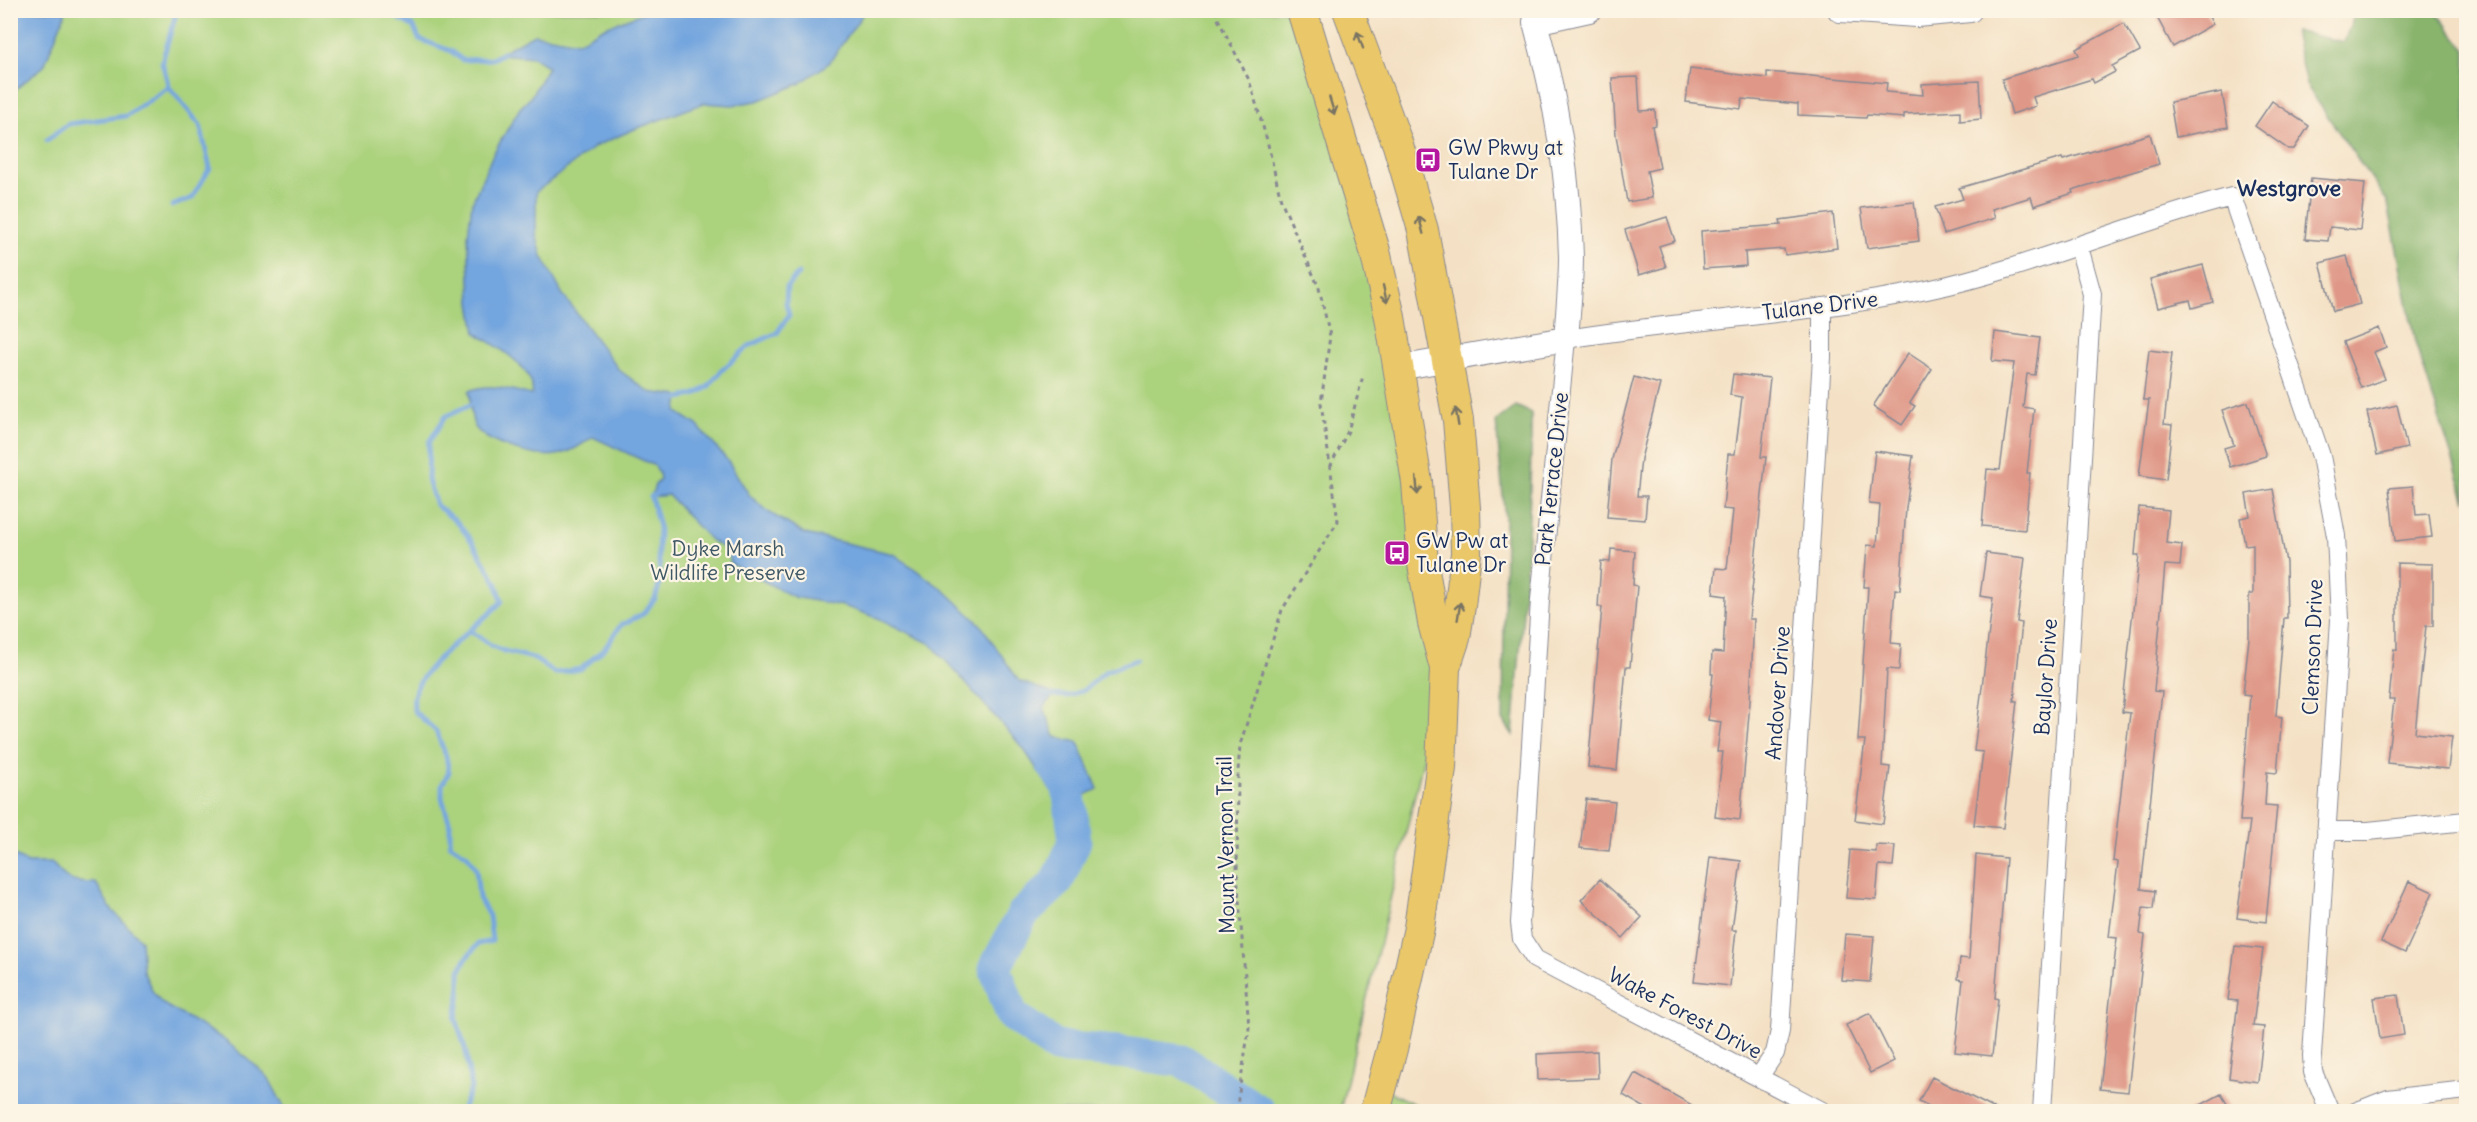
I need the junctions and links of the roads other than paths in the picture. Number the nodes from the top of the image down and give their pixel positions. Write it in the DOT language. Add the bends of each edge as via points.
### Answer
graph roads {
  1 [pos="1302,10"];
  2 [pos="1348,10"];
  3 [pos="1590,10"];
  4 [pos="1839,10"];
  5 [pos="1970,10"];
  6 [pos="1533,16"];
  7 [pos="2232,197"];
  8 [pos="2079,246"];
  9 [pos="1822,307"];
  10 [pos="1566,339"];
  11 [pos="1448,361"];
  12 [pos="1398,368"];
  13 [pos="1445,668"];
  14 [pos="2466,821"];
  15 [pos="2326,831"];
  16 [pos="1527,950"];
  17 [pos="1759,1077"];
  18 [pos="2466,1090"];
  19 [pos="1375,1112"];
  20 [pos="1824,1112"];
  21 [pos="2042,1112"];
  22 [pos="2330,1112"];
  23 [pos="2355,1112"];
  1 -- 12 [label="main road, one-way" via="1375,251"];
  11 -- 2 [label="main road, one-way" via="1423,230 1398,145"];
  3 -- 6 [label="street"];
  4 -- 5 [label="street" via="1917,15"];
  6 -- 10 [label="street, Park Terrace Drive" via="1552,86 1568,190 1571,258"];
  7 -- 8 [label="street, Tulane Drive"];
  7 -- 15 [label="street, Clemson Drive" via="2321,456 2335,526 2340,620"];
  8 -- 9 [label="street, Tulane Drive" via="1956,283"];
  8 -- 21 [label="street, Baylor Drive" via="2092,294"];
  9 -- 10 [label="street, Tulane Drive"];
  9 -- 17 [label="street, Andover Drive" via="1780,1031 1775,1053"];
  10 -- 11 [label="street, Tulane Drive"];
  10 -- 16 [label="street, Park Terrace Drive" via="1540,600 1520,923"];
  11 -- 12 [label="street, Tulane Drive"];
  13 -- 11 [label="main road, one-way" via="1455,638 1466,553 1458,420"];
  12 -- 13 [label="main road, one-way" via="1417,482 1423,564"];
  13 -- 19 [label="main road" via="1441,768 1419,928"];
  14 -- 15 [label="street"];
  15 -- 22 [label="street, Clemson Drive" via="2312,1056 2313,1072"];
  16 -- 17 [label="street, Wake Forest Drive" via="1535,959"];
  17 -- 20 [label="street, Wake Forest Drive"];
  18 -- 23 [label="street" via="2388,1099"];
}
